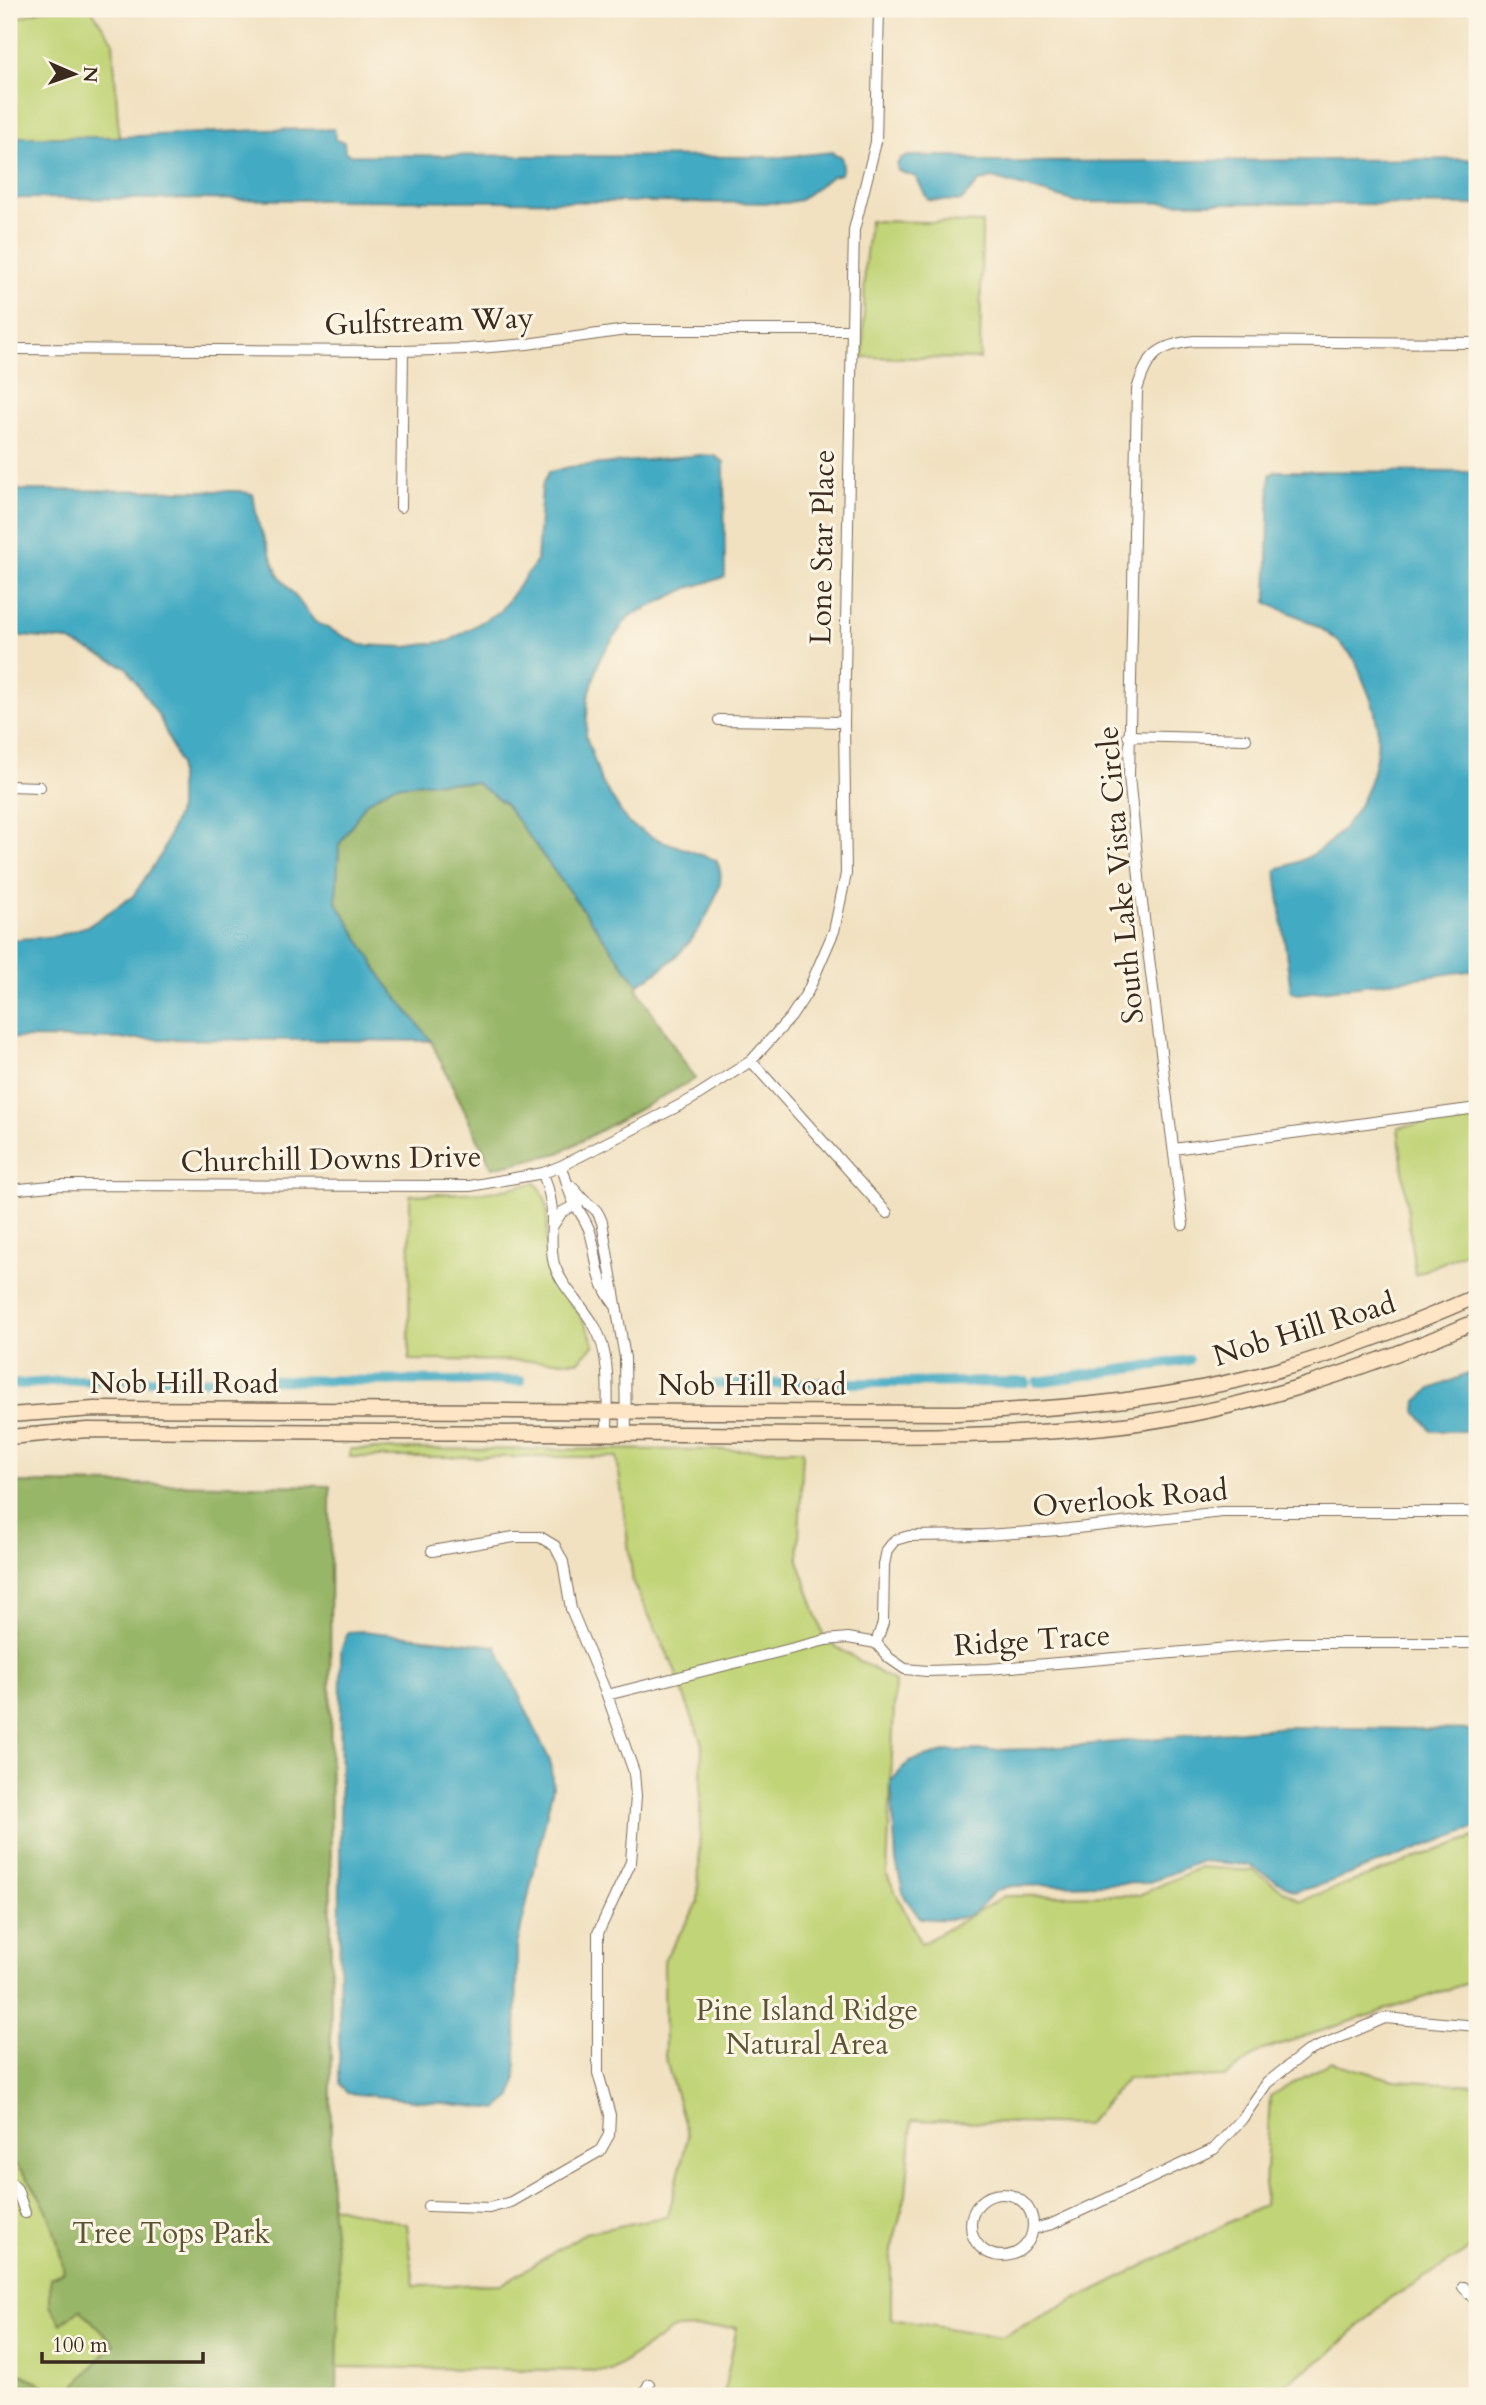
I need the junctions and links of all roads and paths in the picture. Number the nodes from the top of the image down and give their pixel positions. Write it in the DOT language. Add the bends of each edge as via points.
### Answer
graph roads {
  1 [pos="879,9"];
  2 [pos="850,330"];
  3 [pos="1477,343"];
  4 [pos="9,349"];
  5 [pos="403,351"];
  6 [pos="401,507"];
  7 [pos="719,720"];
  8 [pos="844,722"];
  9 [pos="1128,736"];
  10 [pos="1246,738"];
  11 [pos="9,786"];
  12 [pos="40,787"];
  13 [pos="751,1061"];
  14 [pos="1477,1108"];
  15 [pos="1174,1149"];
  16 [pos="561,1166"];
  17 [pos="544,1173"];
  18 [pos="9,1190"];
  19 [pos="580,1203"];
  20 [pos="887,1213"];
  21 [pos="1183,1225"];
  22 [pos="552,1228"];
  23 [pos="1477,1296"];
  24 [pos="615,1306"];
  25 [pos="1477,1321"];
  26 [pos="607,1410"];
  27 [pos="626,1410"];
  28 [pos="9,1415"];
  29 [pos="607,1433"];
  30 [pos="626,1433"];
  31 [pos="9,1437"];
  32 [pos="1477,1512"];
  33 [pos="432,1551"];
  34 [pos="876,1643"];
  35 [pos="1477,1643"];
  36 [pos="607,1695"];
  37 [pos="1477,2026"];
  38 [pos="9,2181"];
  39 [pos="428,2206"];
  40 [pos="26,2213"];
  41 [pos="1033,2229"];
  42 [pos="1463,2287"];
  43 [pos="1477,2302"];
  44 [pos="649,2384"];
  45 [pos="643,2396"];
  1 -- 2 [label="street, Lone Star Place" via="876,142 854,230"];
  2 -- 5 [label="street, Gulfstream Way" via="626,330 527,344"];
  2 -- 8 [label="street, Lone Star Place"];
  3 -- 9 [label="street, South Lake Vista Circle" via="1195,341 1172,344 1152,356 1137,390"];
  4 -- 5 [label="street, Gulfstream Way"];
  5 -- 6 [label="street"];
  7 -- 8 [label="street"];
  8 -- 13 [label="street, Lone Star Place" via="846,874 834,931 808,991"];
  9 -- 10 [label="street"];
  9 -- 15 [label="street, South Lake Vista Circle" via="1140,887"];
  11 -- 12 [label="street"];
  13 -- 16 [label="street, Churchill Downs Drive" via="690,1100"];
  13 -- 20 [label="street"];
  14 -- 15 [label="street"];
  15 -- 21 [label="street, South Lake Vista Circle"];
  16 -- 17 [label="street, Churchill Downs Drive"];
  16 -- 19 [label="street"];
  17 -- 18 [label="street, Churchill Downs Drive" via="470,1186 61,1185"];
  17 -- 22 [label="street"];
  19 -- 22 [label="street" via="562,1212"];
  19 -- 24 [label="street" via="598,1276"];
  19 -- 24 [label="street" via="596,1207 602,1222"];
  22 -- 26 [label="street" via="556,1270 597,1329 603,1348"];
  23 -- 27 [label="main road, Nob Hill Road" via="1406,1327 1279,1370 1091,1405 957,1413"];
  24 -- 27 [label="street" via="625,1358"];
  25 -- 30 [label="main road, Nob Hill Road" via="1407,1351 1282,1393 1107,1427 1016,1433"];
  26 -- 27 [label="main road, Nob Hill Road"];
  26 -- 28 [label="main road, Nob Hill Road" via="94,1409"];
  26 -- 29 [label="street"];
  27 -- 30 [label="street"];
  29 -- 30 [label="main road, Nob Hill Road"];
  29 -- 31 [label="main road, Nob Hill Road" via="87,1430"];
  32 -- 34 [label="street, Overlook Road" via="1222,1513 1059,1530 909,1536 895,1540 887,1550 883,1623"];
  33 -- 36 [label="street" via="514,1536 540,1537 555,1546 563,1562 571,1609"];
  34 -- 35 [label="street, Ridge Trace" via="905,1669 927,1671 989,1670 1287,1643"];
  34 -- 36 [label="street" via="826,1640"];
  36 -- 39 [label="street" via="634,1772 636,1796 631,1862 598,1933 598,2073 610,2115 609,2135 600,2151 511,2202 489,2208"];
  37 -- 41 [label="street" via="1385,2018 1306,2052 1267,2083 1214,2149"];
  38 -- 40 [label="street"];
  41 -- 41 [label="street" via="1018,2252 999,2256 978,2244 971,2221 981,2201 999,2193 1010,2194 1027,2206"];
  42 -- 43 [label="street"];
  44 -- 45 [label="street"];
}
